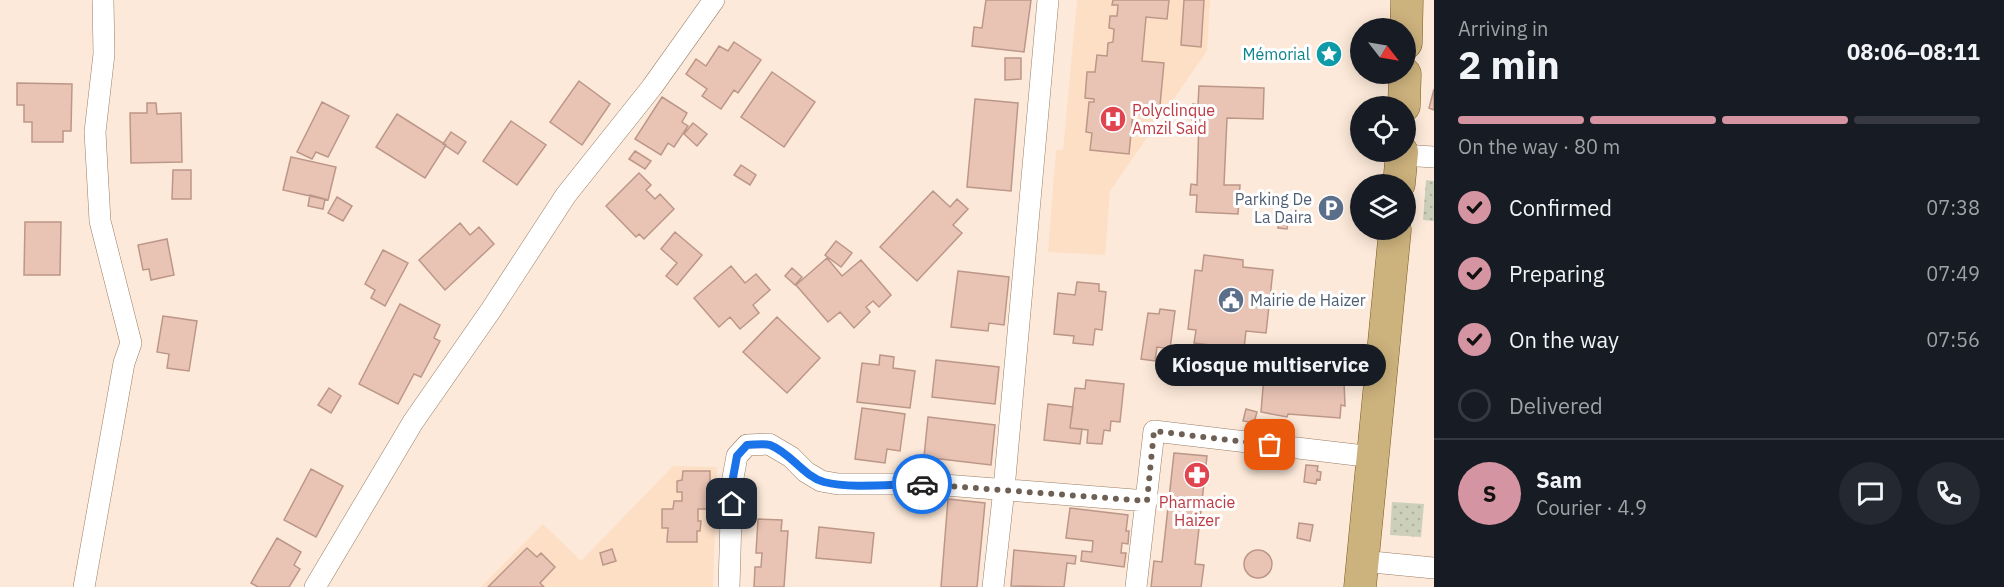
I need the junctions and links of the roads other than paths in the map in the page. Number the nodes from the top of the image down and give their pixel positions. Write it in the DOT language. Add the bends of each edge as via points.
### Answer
graph roads {
  1 [pos="103,0"];
  2 [pos="714,0"];
  3 [pos="1048,0"];
  4 [pos="1407,0"];
  5 [pos="1407,18"];
  6 [pos="1434,157"];
  7 [pos="1401,164"];
  8 [pos="1394,240"];
  9 [pos="1373,457"];
  10 [pos="1004,489"];
  11 [pos="1147,501"];
  12 [pos="1434,568"];
  13 [pos="1361,574"];
  14 [pos="84,587"];
  15 [pos="315,587"];
  16 [pos="729,587"];
  17 [pos="993,587"];
  18 [pos="1136,587"];
  1 -- 14 [label="street" via="104,54 95,132 100,221 131,343 124,363"];
  2 -- 15 [label="street" via="652,87 566,195 413,422"];
  3 -- 10 [label="street"];
  4 -- 5 [label="main road"];
  6 -- 7 [label="street"];
  8 -- 9 [label="main road"];
  9 -- 11 [label="street" via="1154,431"];
  9 -- 13 [label="main road"];
  10 -- 11 [label="street"];
  10 -- 16 [label="street" via="838,484 821,481 769,444 747,445 737,456 732,483"];
  10 -- 17 [label="street"];
  11 -- 18 [label="street"];
  12 -- 13 [label="street"];
}
